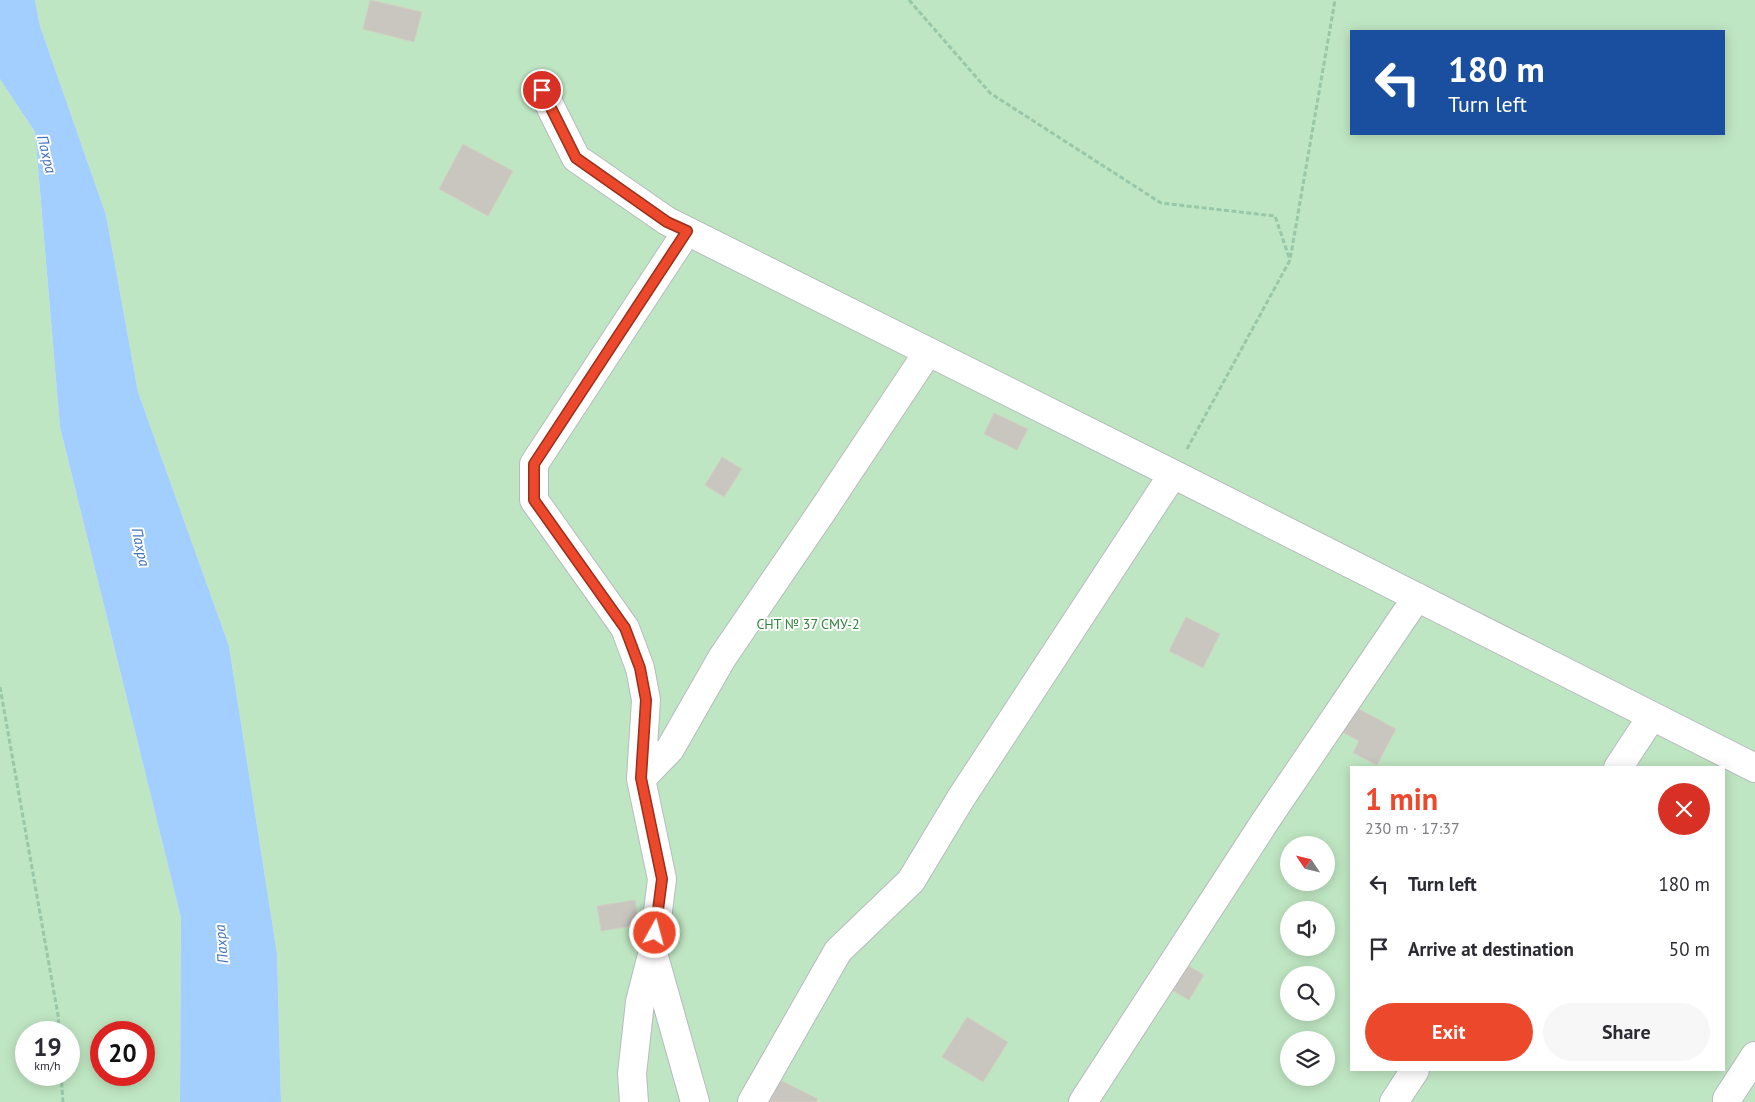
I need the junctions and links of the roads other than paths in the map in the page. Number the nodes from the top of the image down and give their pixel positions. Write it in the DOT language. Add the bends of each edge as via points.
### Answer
graph roads {
  1 [pos="542,90"];
  2 [pos="687,231"];
  3 [pos="928,352"];
  4 [pos="1173,474"];
  5 [pos="1417,597"];
  6 [pos="1652,716"];
  7 [pos="1619,766"];
  8 [pos="1755,768"];
  9 [pos="641,778"];
  10 [pos="653,951"];
  11 [pos="1755,1056"];
  12 [pos="1414,1071"];
  13 [pos="1726,1101"];
  14 [pos="634,1102"];
  15 [pos="696,1102"];
  16 [pos="752,1102"];
  17 [pos="1083,1102"];
  18 [pos="1394,1102"];
  1 -- 2 [label="lane" via="576,158 667,222"];
  2 -- 3 [label="lane"];
  2 -- 9 [label="lane" via="534,464 534,500 625,628 640,668 646,700"];
  3 -- 4 [label="lane"];
  3 -- 9 [label="lane" via="722,658 670,750"];
  4 -- 5 [label="lane"];
  4 -- 16 [label="lane" via="961,798 911,881 838,951"];
  5 -- 6 [label="lane"];
  5 -- 17 [label="lane" via="1264,823"];
  6 -- 7 [label="lane"];
  6 -- 8 [label="lane"];
  9 -- 10 [label="lane" via="662,879"];
  10 -- 14 [label="lane" via="640,1002 632,1074"];
  10 -- 15 [label="lane"];
  11 -- 13 [label="lane"];
  12 -- 18 [label="lane"];
}
